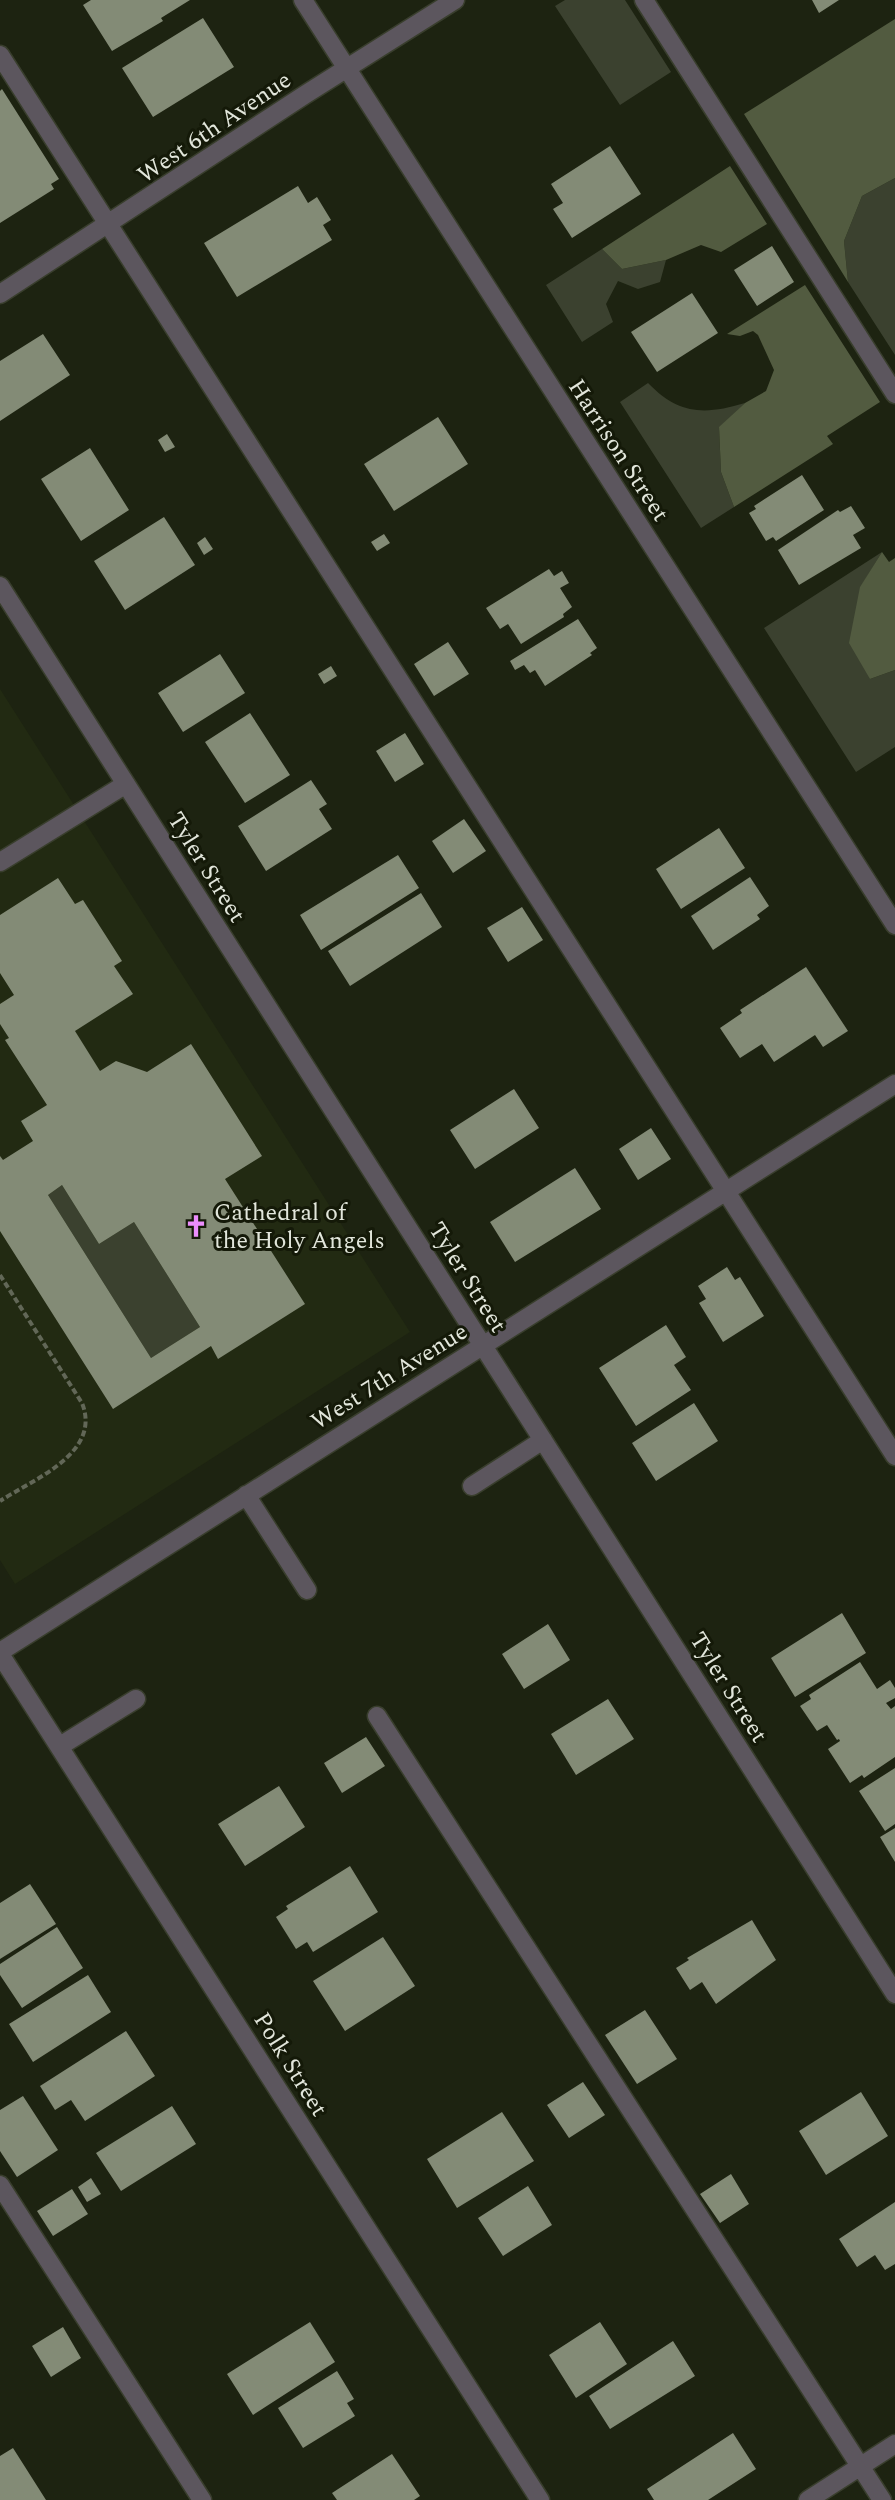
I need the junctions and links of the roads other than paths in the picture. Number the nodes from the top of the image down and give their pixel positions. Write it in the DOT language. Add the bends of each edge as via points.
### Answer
graph roads {
  1 [pos="303,0"];
  2 [pos="455,0"];
  3 [pos="644,0"];
  4 [pos="0,55"];
  5 [pos="346,69"];
  6 [pos="108,226"];
  7 [pos="0,294"];
  8 [pos="895,394"];
  9 [pos="0,586"];
  10 [pos="126,784"];
  11 [pos="0,862"];
  12 [pos="895,925"];
  13 [pos="895,1084"];
  14 [pos="726,1191"];
  15 [pos="483,1345"];
  16 [pos="543,1440"];
  17 [pos="895,1456"];
  18 [pos="472,1485"];
  19 [pos="246,1495"];
  20 [pos="308,1590"];
  21 [pos="0,1653"];
  22 [pos="136,1699"];
  23 [pos="377,1716"];
  24 [pos="60,1746"];
  25 [pos="895,1994"];
  26 [pos="0,2185"];
  27 [pos="895,2444"];
  28 [pos="860,2466"];
  29 [pos="202,2500"];
  30 [pos="540,2500"];
  31 [pos="808,2500"];
  32 [pos="882,2500"];
  1 -- 5 [label="street, Harrison Street"];
  2 -- 5 [label="street, West 6th Avenue"];
  3 -- 8 [label="street"];
  4 -- 6 [label="street"];
  5 -- 6 [label="street, West 6th Avenue"];
  5 -- 12 [label="street, Harrison Street"];
  6 -- 7 [label="street, West 6th Avenue"];
  6 -- 14 [label="street"];
  9 -- 10 [label="street, Tyler Street"];
  10 -- 11 [label="street"];
  10 -- 15 [label="street, Tyler Street"];
  13 -- 14 [label="street, West 7th Avenue"];
  14 -- 15 [label="street, West 7th Avenue"];
  14 -- 17 [label="street"];
  15 -- 16 [label="street, Tyler Street"];
  15 -- 19 [label="street, West 7th Avenue"];
  16 -- 18 [label="street"];
  16 -- 25 [label="street, Tyler Street"];
  19 -- 20 [label="street"];
  19 -- 21 [label="street, West 7th Avenue"];
  21 -- 24 [label="street, Polk Street"];
  22 -- 24 [label="street"];
  23 -- 28 [label="street"];
  24 -- 30 [label="street, Polk Street"];
  26 -- 29 [label="street"];
  27 -- 28 [label="street"];
  28 -- 31 [label="street"];
  28 -- 32 [label="street"];
}
